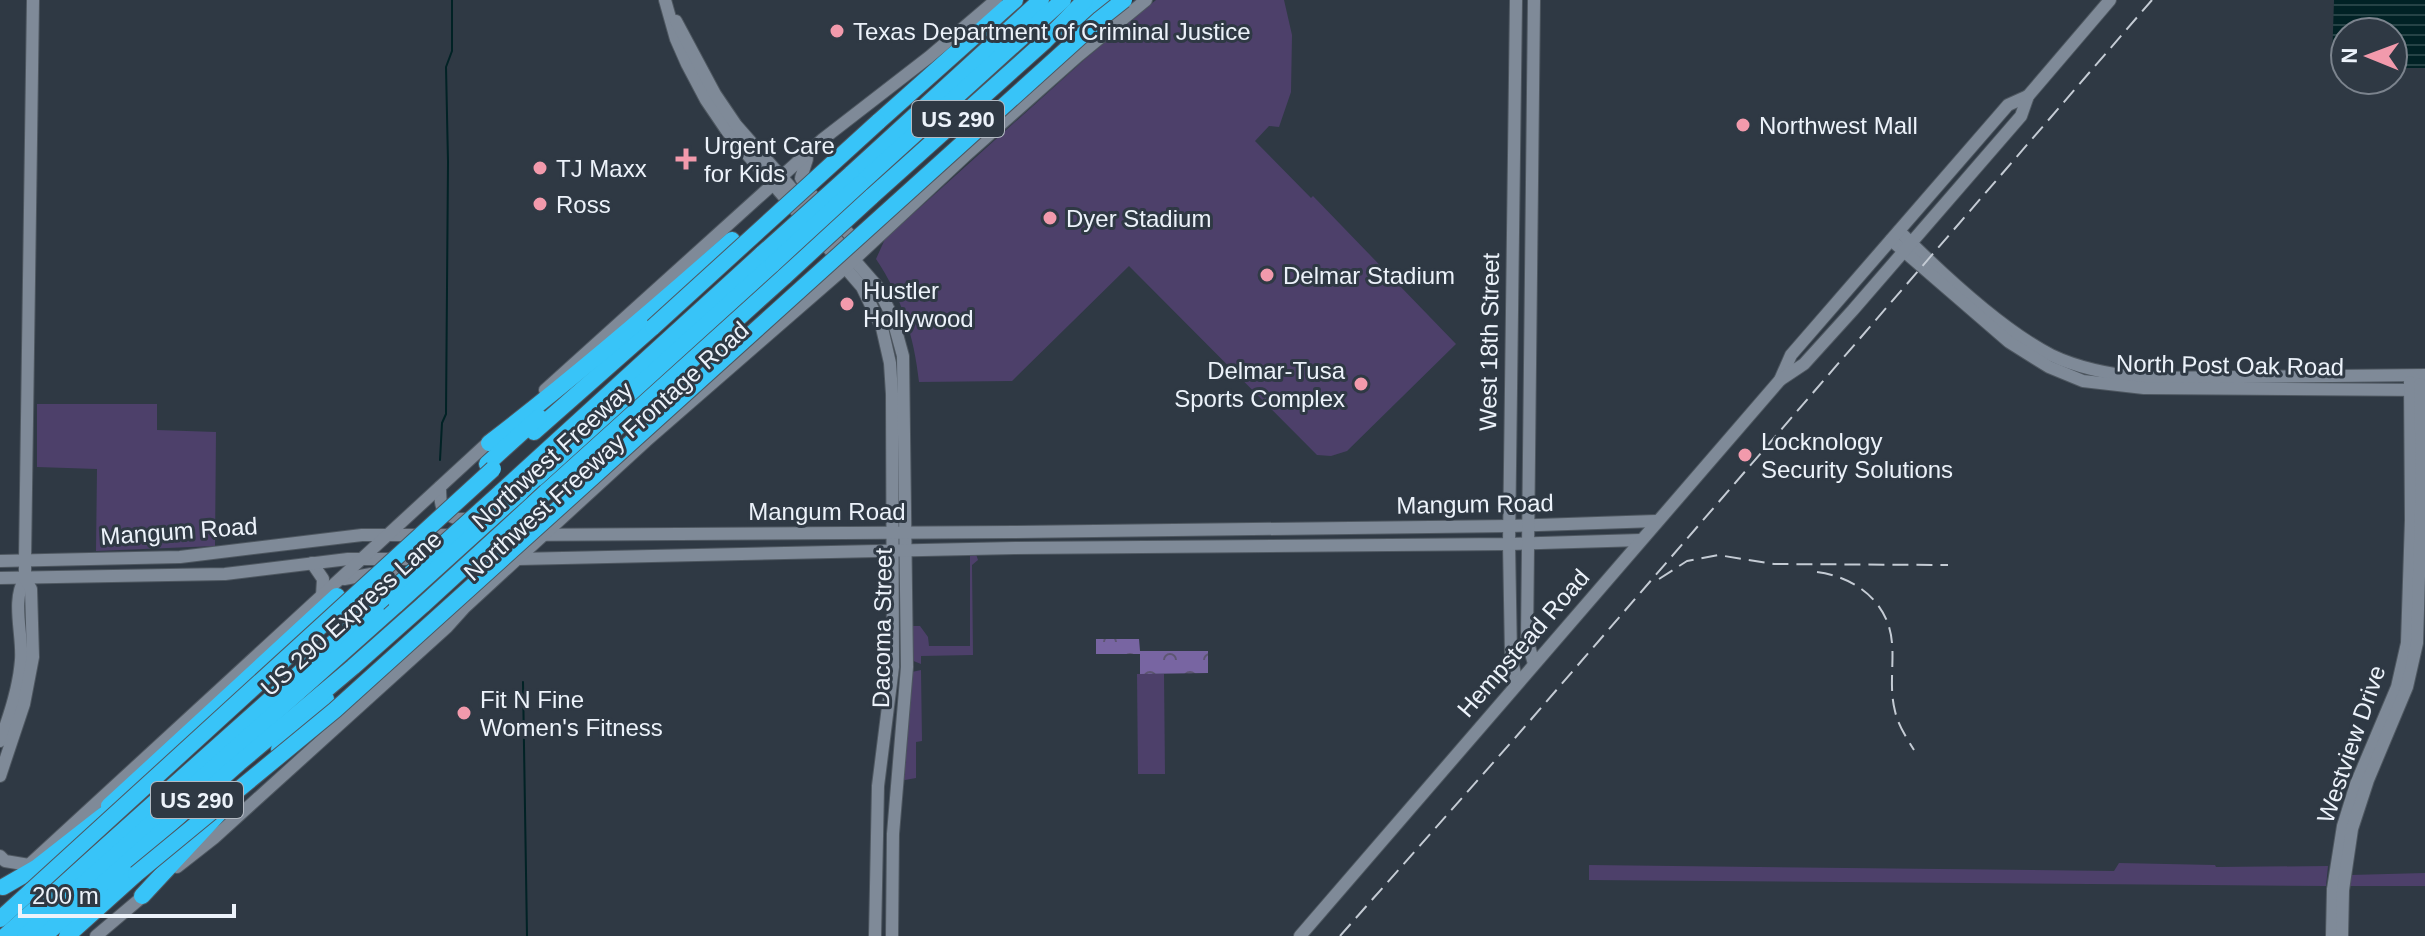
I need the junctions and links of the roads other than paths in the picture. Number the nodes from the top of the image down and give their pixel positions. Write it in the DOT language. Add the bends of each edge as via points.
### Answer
graph roads {
  1 [pos="33,0"];
  2 [pos="996,0"];
  3 [pos="1015,0"];
  4 [pos="1041,0"];
  5 [pos="1063,0"];
  6 [pos="1085,0"];
  7 [pos="1103,0"];
  8 [pos="1124,0"];
  9 [pos="1146,0"];
  10 [pos="1516,0"];
  11 [pos="1534,0"];
  12 [pos="2110,0"];
  13 [pos="668,6"];
  14 [pos="1516,35"];
  15 [pos="1534,35"];
  16 [pos="1045,41"];
  17 [pos="2028,96"];
  18 [pos="1513,118"];
  19 [pos="1533,118"];
  20 [pos="878,122"];
  21 [pos="815,146"];
  22 [pos="777,181"];
  23 [pos="924,194"];
  24 [pos="1532,219"];
  25 [pos="1512,220"];
  26 [pos="1895,236"];
  27 [pos="1908,248"];
  28 [pos="851,263"];
  29 [pos="774,264"];
  30 [pos="1511,323"];
  31 [pos="1530,323"];
  32 [pos="653,327"];
  33 [pos="2419,375"];
  34 [pos="1780,380"];
  35 [pos="2418,390"];
  36 [pos="1510,400"];
  37 [pos="1529,400"];
  38 [pos="489,443"];
  39 [pos="440,487"];
  40 [pos="572,510"];
  41 [pos="1656,521"];
  42 [pos="1528,525"];
  43 [pos="1509,526"];
  44 [pos="1391,527"];
  45 [pos="1116,531"];
  46 [pos="1014,532"];
  47 [pos="653,533"];
  48 [pos="900,533"];
  49 [pos="547,534"];
  50 [pos="585,534"];
  51 [pos="775,534"];
  52 [pos="389,535"];
  53 [pos="1641,540"];
  54 [pos="1528,543"];
  55 [pos="1391,544"];
  56 [pos="1509,544"];
  57 [pos="1015,548"];
  58 [pos="1117,548"];
  59 [pos="775,552"];
  60 [pos="900,552"];
  61 [pos="654,555"];
  62 [pos="127,558"];
  63 [pos="365,559"];
  64 [pos="518,559"];
  65 [pos="25,560"];
  66 [pos="0,561"];
  67 [pos="312,563"];
  68 [pos="127,577"];
  69 [pos="0,578"];
  70 [pos="25,578"];
  71 [pos="334,591"];
  72 [pos="1528,605"];
  73 [pos="465,607"];
  74 [pos="1510,607"];
  75 [pos="1534,664"];
  76 [pos="353,667"];
  77 [pos="289,682"];
  78 [pos="1517,683"];
  79 [pos="0,741"];
  80 [pos="0,776"];
  81 [pos="87,826"];
  82 [pos="0,856"];
  83 [pos="29,865"];
  84 [pos="2,888"];
  85 [pos="142,896"];
  86 [pos="0,919"];
  87 [pos="1306,934"];
  88 [pos="5,936"];
  89 [pos="25,936"];
  90 [pos="44,936"];
  91 [pos="67,936"];
  92 [pos="96,936"];
  93 [pos="875,936"];
  94 [pos="892,936"];
  95 [pos="2332,936"];
  96 [pos="2342,936"];
  1 -- 65 [label="main road"];
  2 -- 21 [label="main road"];
  3 -- 20 [label="highway"];
  4 -- 29 [label="highway, Northwest Freeway / US 290, bridge" via="851,174"];
  5 -- 29 [label="highway, US 290 Express Lane, bridge"];
  6 -- 16 [label="highway, Northwest Freeway / US 290"];
  7 -- 16 [label="highway"];
  8 -- 91 [label="highway, bridge" via="335,710"];
  9 -- 23 [label="main road, Northwest Freeway Frontage Road"];
  10 -- 14 [label="main road, West 18th Street"];
  11 -- 15 [label="main road, West 18th Street"];
  12 -- 17 [label="main road, Hempstead Road"];
  13 -- 22 [label="main road, Dacoma Street" via="676,39 727,131"];
  14 -- 15 [label="main road"];
  14 -- 18 [label="main road, West 18th Street"];
  15 -- 19 [label="main road, West 18th Street"];
  16 -- 29 [label="highway, Northwest Freeway / US 290, bridge" via="871,197"];
  17 -- 26 [label="main road, Hempstead Road" via="2008,105"];
  17 -- 27 [label="main road, Hempstead Road" via="2021,116"];
  18 -- 19 [label="main road"];
  18 -- 25 [label="main road, West 18th Street"];
  19 -- 24 [label="main road, West 18th Street"];
  20 -- 32 [label="highway, bridge"];
  20 -- 38 [label="highway, bridge" via="770,204 645,317"];
  21 -- 22 [label="main road"];
  21 -- 23 [label="main road" via="801,178 852,237 867,237"];
  22 -- 28 [label="main road, Dacoma Street"];
  22 -- 38 [label="main road"];
  23 -- 28 [label="main road, Northwest Freeway Frontage Road"];
  24 -- 25 [label="main road"];
  24 -- 31 [label="main road, West 18th Street"];
  25 -- 30 [label="main road, West 18th Street"];
  26 -- 27 [label="main road, North Post Oak Road"];
  26 -- 34 [label="main road, Hempstead Road" via="1791,355"];
  27 -- 33 [label="main road, North Post Oak Road" via="2027,340 2070,363 2146,378"];
  27 -- 34 [label="main road, Hempstead Road" via="1804,364"];
  27 -- 35 [label="main road, North Post Oak Road" via="2009,342 2083,381 2144,388"];
  28 -- 40 [label="main road, Northwest Freeway Frontage Road"];
  28 -- 48 [label="main road, Dacoma Street" via="877,286 903,356"];
  29 -- 76 [label="highway, Northwest Freeway / US 290, bridge" via="546,492"];
  29 -- 77 [label="highway, Northwest Freeway / US 290, bridge" via="500,493"];
  29 -- 89 [label="highway, US 290 Express Lane, bridge"];
  30 -- 31 [label="main road"];
  30 -- 36 [label="main road, West 18th Street"];
  31 -- 37 [label="main road, West 18th Street"];
  32 -- 71 [label="highway" via="635,335 560,397"];
  32 -- 86 [label="highway, bridge"];
  33 -- 35 [label="main road, Westview Drive"];
  34 -- 41 [label="main road, Hempstead Road"];
  35 -- 95 [label="main road, Westview Drive" via="2407,643 2397,687 2343,826"];
  35 -- 96 [label="main road, Westview Drive" via="2422,476 2417,643 2407,687 2352,829"];
  36 -- 37 [label="main road"];
  36 -- 43 [label="main road, West 18th Street"];
  37 -- 42 [label="main road, West 18th Street"];
  38 -- 39 [label="main road"];
  39 -- 40 [label="main road" via="443,511 458,519 552,519"];
  39 -- 52 [label="main road"];
  40 -- 49 [label="main road, Northwest Freeway Frontage Road"];
  40 -- 50 [label="main road"];
  41 -- 42 [label="main road, Mangum Road"];
  41 -- 53 [label="main road, Hempstead Road"];
  42 -- 43 [label="main road, Mangum Road"];
  42 -- 54 [label="main road, West 18th Street"];
  43 -- 44 [label="main road, Mangum Road"];
  43 -- 56 [label="main road, West 18th Street"];
  44 -- 45 [label="main road, Mangum Road"];
  44 -- 55 [label="main road"];
  45 -- 46 [label="main road, Mangum Road"];
  45 -- 58 [label="main road"];
  46 -- 48 [label="main road, Mangum Road"];
  46 -- 57 [label="main road"];
  47 -- 50 [label="main road, Mangum Road"];
  47 -- 51 [label="main road, Mangum Road"];
  47 -- 61 [label="main road"];
  48 -- 51 [label="main road, Mangum Road"];
  48 -- 60 [label="main road, Dacoma Street"];
  49 -- 50 [label="main road, Mangum Road"];
  49 -- 52 [label="main road, Mangum Road"];
  49 -- 64 [label="main road, Northwest Freeway Frontage Road"];
  51 -- 59 [label="main road"];
  52 -- 62 [label="main road, Mangum Road"];
  52 -- 63 [label="main road"];
  53 -- 54 [label="main road, Mangum Road"];
  53 -- 75 [label="main road, Hempstead Road"];
  54 -- 56 [label="main road, Mangum Road"];
  54 -- 72 [label="main road, West 18th Street"];
  55 -- 56 [label="main road, Mangum Road"];
  55 -- 58 [label="main road, Mangum Road"];
  56 -- 74 [label="main road, West 18th Street"];
  57 -- 58 [label="main road, Mangum Road"];
  57 -- 60 [label="main road, Mangum Road"];
  59 -- 60 [label="main road, Mangum Road"];
  59 -- 61 [label="main road, Mangum Road"];
  60 -- 93 [label="main road, Dacoma Street" via="878,786"];
  60 -- 94 [label="main road, Dacoma Street" via="907,667 893,834"];
  61 -- 64 [label="main road, Mangum Road"];
  62 -- 65 [label="main road, Mangum Road"];
  62 -- 68 [label="main road"];
  63 -- 64 [label="main road, Mangum Road"];
  63 -- 67 [label="main road, Mangum Road"];
  63 -- 71 [label="main road"];
  64 -- 73 [label="main road, Northwest Freeway Frontage Road"];
  65 -- 66 [label="main road, Mangum Road"];
  65 -- 70 [label="main road"];
  67 -- 68 [label="main road, Mangum Road" via="225,574"];
  67 -- 71 [label="main road"];
  68 -- 70 [label="main road, Mangum Road"];
  69 -- 70 [label="main road, Mangum Road"];
  70 -- 79 [label="main road" via="19,589 21,659 15,700"];
  70 -- 80 [label="main road" via="31,589 33,657"];
  71 -- 73 [label="main road" via="371,574 464,575 475,583"];
  71 -- 81 [label="highway"];
  71 -- 83 [label="main road"];
  72 -- 74 [label="main road"];
  72 -- 75 [label="main road, West 18th Street" via="1527,639"];
  73 -- 85 [label="main road, Northwest Freeway Frontage Road" via="214,838"];
  74 -- 78 [label="main road, West 18th Street"];
  75 -- 78 [label="main road, Hempstead Road"];
  76 -- 85 [label="highway"];
  76 -- 90 [label="highway, Northwest Freeway / US 290"];
  77 -- 81 [label="highway"];
  77 -- 88 [label="highway, Northwest Freeway / US 290"];
  78 -- 87 [label="main road, Hempstead Road"];
  81 -- 84 [label="highway"];
  82 -- 83 [label="main road"];
  83 -- 84 [label="main road"];
  85 -- 92 [label="main road, Northwest Freeway Frontage Road"];
}
